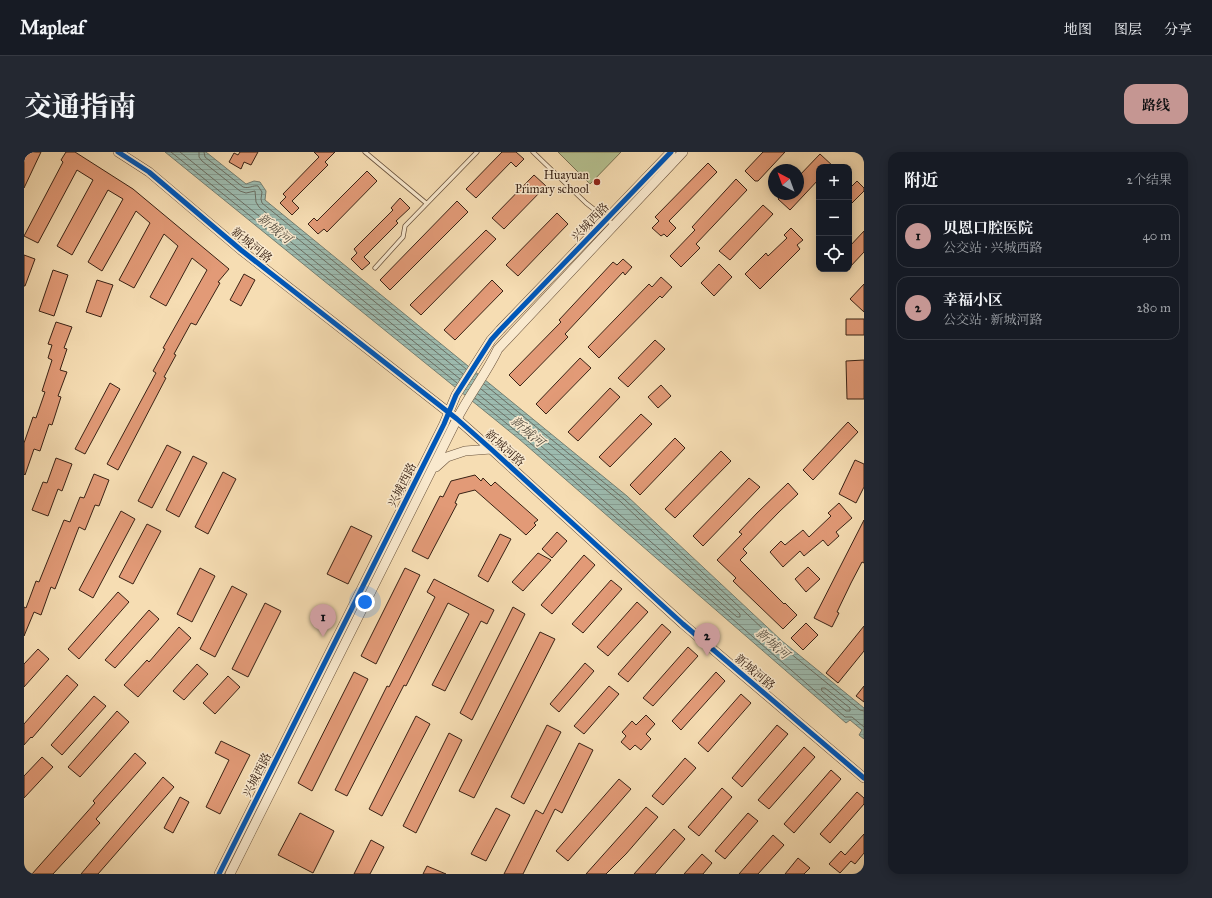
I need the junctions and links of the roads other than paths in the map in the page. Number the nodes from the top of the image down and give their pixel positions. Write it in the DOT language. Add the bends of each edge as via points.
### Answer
graph roads {
  1 [pos="118,152"];
  2 [pos="365,152"];
  3 [pos="477,152"];
  4 [pos="533,152"];
  5 [pos="671,152"];
  6 [pos="682,152"];
  7 [pos="426,203"];
  8 [pos="610,222"];
  9 [pos="375,268"];
  10 [pos="449,413"];
  11 [pos="457,419"];
  12 [pos="492,449"];
  13 [pos="432,470"];
  14 [pos="864,778"];
  15 [pos="219,874"];
  16 [pos="230,874"];
  1 -- 10 [label="street, 新城河路" via="149,172 241,250"];
  2 -- 7 [label="lane"];
  3 -- 7 [label="lane"];
  4 -- 8 [label="lane" via="586,203"];
  5 -- 8 [label="street, 兴城西路"];
  6 -- 8 [label="street, 兴城西路"];
  7 -- 9 [label="lane" via="405,226 403,237"];
  8 -- 10 [label="street, 兴城西路" via="491,340 456,395"];
  8 -- 11 [label="street, 兴城西路" via="498,349"];
  10 -- 11 [label="street, 新城河路"];
  10 -- 15 [label="street, 兴城西路"];
  11 -- 12 [label="street, 新城河路"];
  11 -- 13 [label="street, 兴城西路"];
  12 -- 13 [label="street" via="465,451 447,457"];
  12 -- 14 [label="street, 新城河路" via="682,624"];
  13 -- 16 [label="street, 兴城西路"];
}
